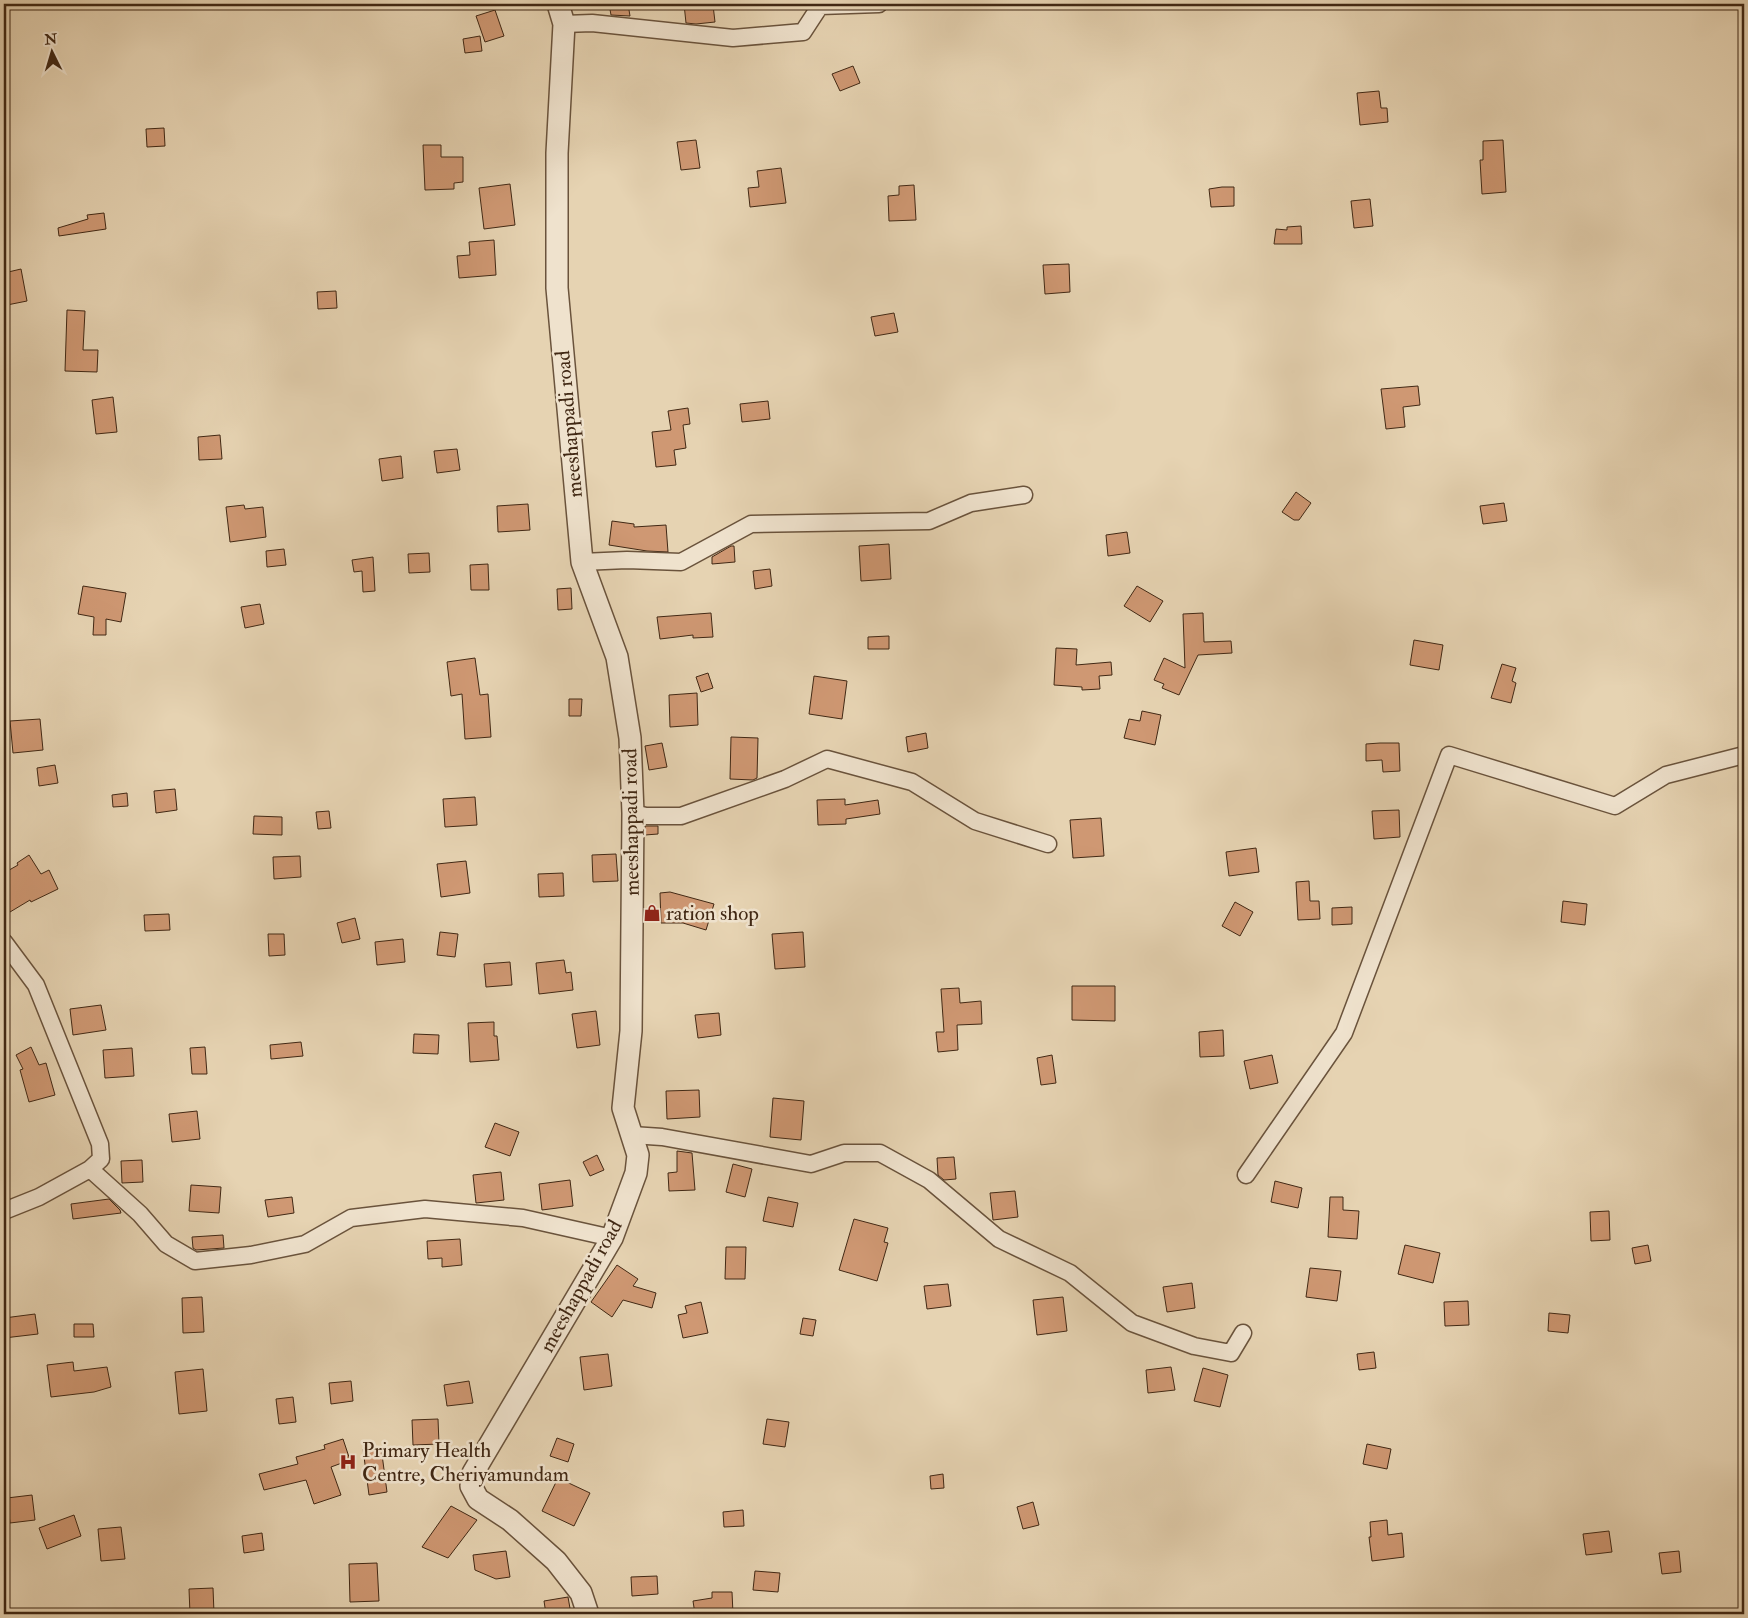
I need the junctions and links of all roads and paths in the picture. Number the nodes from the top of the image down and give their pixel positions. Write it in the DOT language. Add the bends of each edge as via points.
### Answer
graph roads {
  1 [pos="879,4"];
  2 [pos="561,14"];
  3 [pos="1024,495"];
  4 [pos="582,562"];
  5 [pos="1744,755"];
  6 [pos="632,813"];
  7 [pos="1048,844"];
  8 [pos="4,942"];
  9 [pos="632,1134"];
  10 [pos="90,1169"];
  11 [pos="1246,1176"];
  12 [pos="4,1211"];
  13 [pos="612,1238"];
  14 [pos="1243,1333"];
  15 [pos="588,1614"];
  1 -- 2 [label="street" via="820,6 803,32 733,38 592,23"];
  2 -- 4 [label="street, meeshappadi road" via="556,288"];
  3 -- 4 [label="street" via="971,503 930,521 751,524 681,562"];
  4 -- 6 [label="street, meeshappadi road" via="616,657 630,738"];
  5 -- 11 [label="street" via="1666,775 1615,806 1449,755 1344,1033"];
  6 -- 7 [label="street" via="680,816 785,779 827,759 912,782 975,821"];
  6 -- 9 [label="street, meeshappadi road" via="631,1031 623,1108"];
  8 -- 10 [label="street" via="36,985 100,1144 101,1159"];
  9 -- 13 [label="street, meeshappadi road" via="638,1155 636,1173"];
  9 -- 14 [label="street" via="811,1164 844,1153 880,1153 929,1180 999,1240 1070,1273 1132,1323 1194,1346 1231,1353"];
  10 -- 12 [label="street" via="39,1197"];
  10 -- 13 [label="street" via="140,1214 166,1244 196,1261 251,1255 305,1244 351,1218 425,1209 523,1218"];
  13 -- 15 [label="street, meeshappadi road" via="474,1473 472,1486 478,1499 510,1520 556,1561 581,1593"];
}
